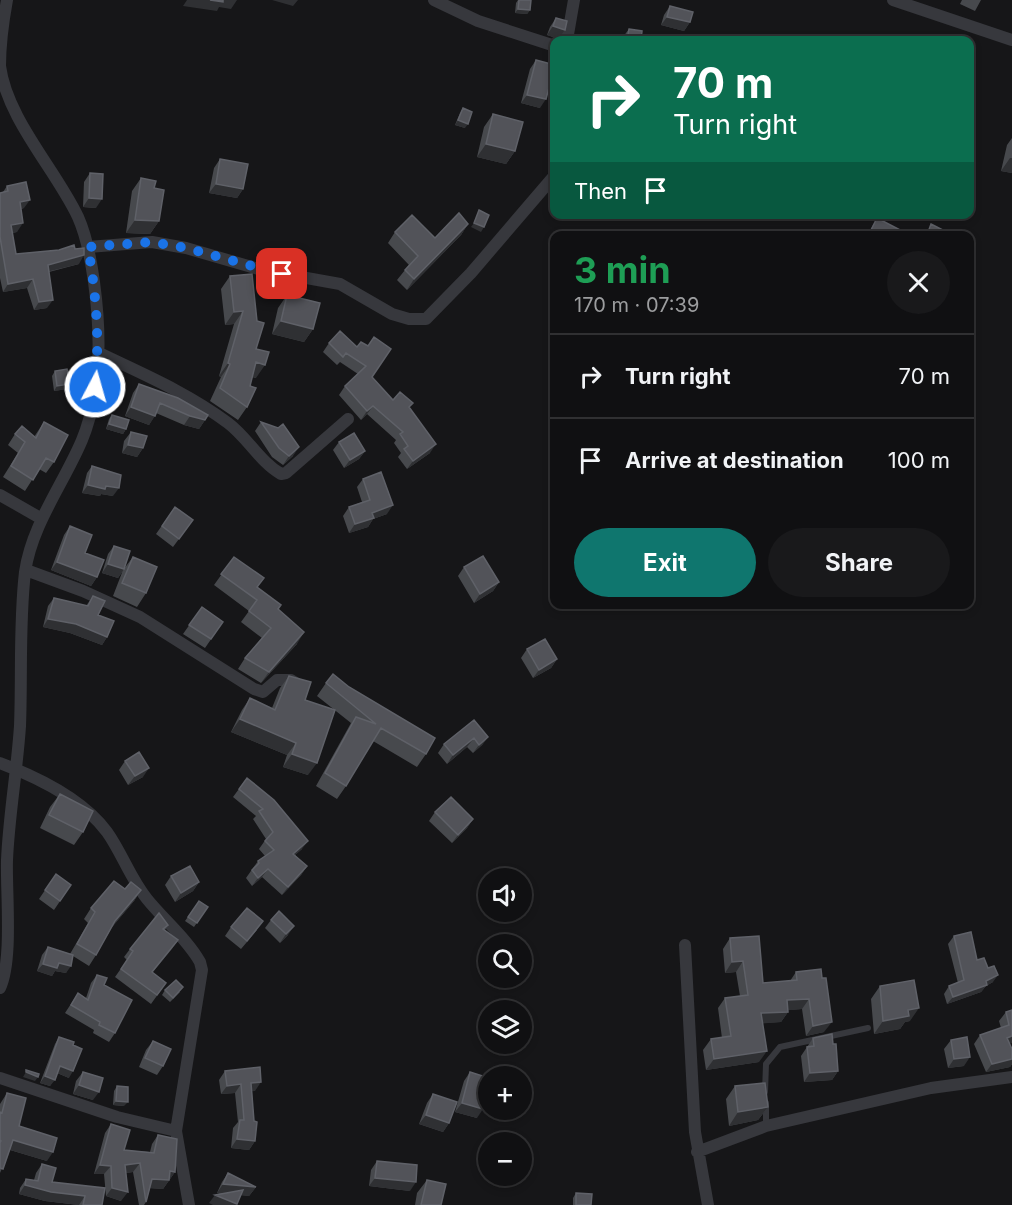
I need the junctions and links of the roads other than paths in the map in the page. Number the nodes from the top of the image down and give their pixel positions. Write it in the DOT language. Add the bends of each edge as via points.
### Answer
graph roads {
  1 [pos="7,0"];
  2 [pos="434,0"];
  3 [pos="574,0"];
  4 [pos="893,0"];
  5 [pos="568,36"];
  6 [pos="1012,40"];
  7 [pos="550,44"];
  8 [pos="550,181"];
  9 [pos="88,247"];
  10 [pos="99,353"];
  11 [pos="348,419"];
  12 [pos="0,495"];
  13 [pos="42,519"];
  14 [pos="26,570"];
  15 [pos="304,687"];
  16 [pos="0,763"];
  17 [pos="14,769"];
  18 [pos="685,945"];
  19 [pos="0,988"];
  20 [pos="868,1028"];
  21 [pos="1012,1077"];
  22 [pos="0,1078"];
  23 [pos="766,1126"];
  24 [pos="176,1131"];
  25 [pos="698,1152"];
  26 [pos="189,1205"];
  27 [pos="708,1205"];
  1 -- 9 [label="street" via="0,40 0,67 6,88 40,155 78,216"];
  2 -- 7 [label="street" via="478,21"];
  3 -- 5 [label="street"];
  4 -- 6 [label="street"];
  8 -- 9 [label="street" via="426,319 392,314 340,284 262,270 186,248 152,242"];
  9 -- 10 [label="street"];
  10 -- 11 [label="street" via="184,393 214,412 281,474"];
  10 -- 13 [label="street" via="94,404 87,425"];
  12 -- 13 [label="street"];
  13 -- 14 [label="street"];
  14 -- 15 [label="street" via="140,617 254,689 263,692 277,680 291,680"];
  14 -- 17 [label="street" via="20,729"];
  16 -- 17 [label="street"];
  17 -- 19 [label="street" via="7,858 5,970"];
  17 -- 24 [label="street" via="44,783 89,813 106,831 146,898 200,963 198,999"];
  18 -- 25 [label="street"];
  20 -- 23 [label="lane" via="780,1047 766,1064"];
  21 -- 23 [label="street" via="931,1088"];
  22 -- 24 [label="street" via="117,1117"];
  23 -- 25 [label="street"];
  24 -- 26 [label="street"];
  25 -- 27 [label="street"];
}
